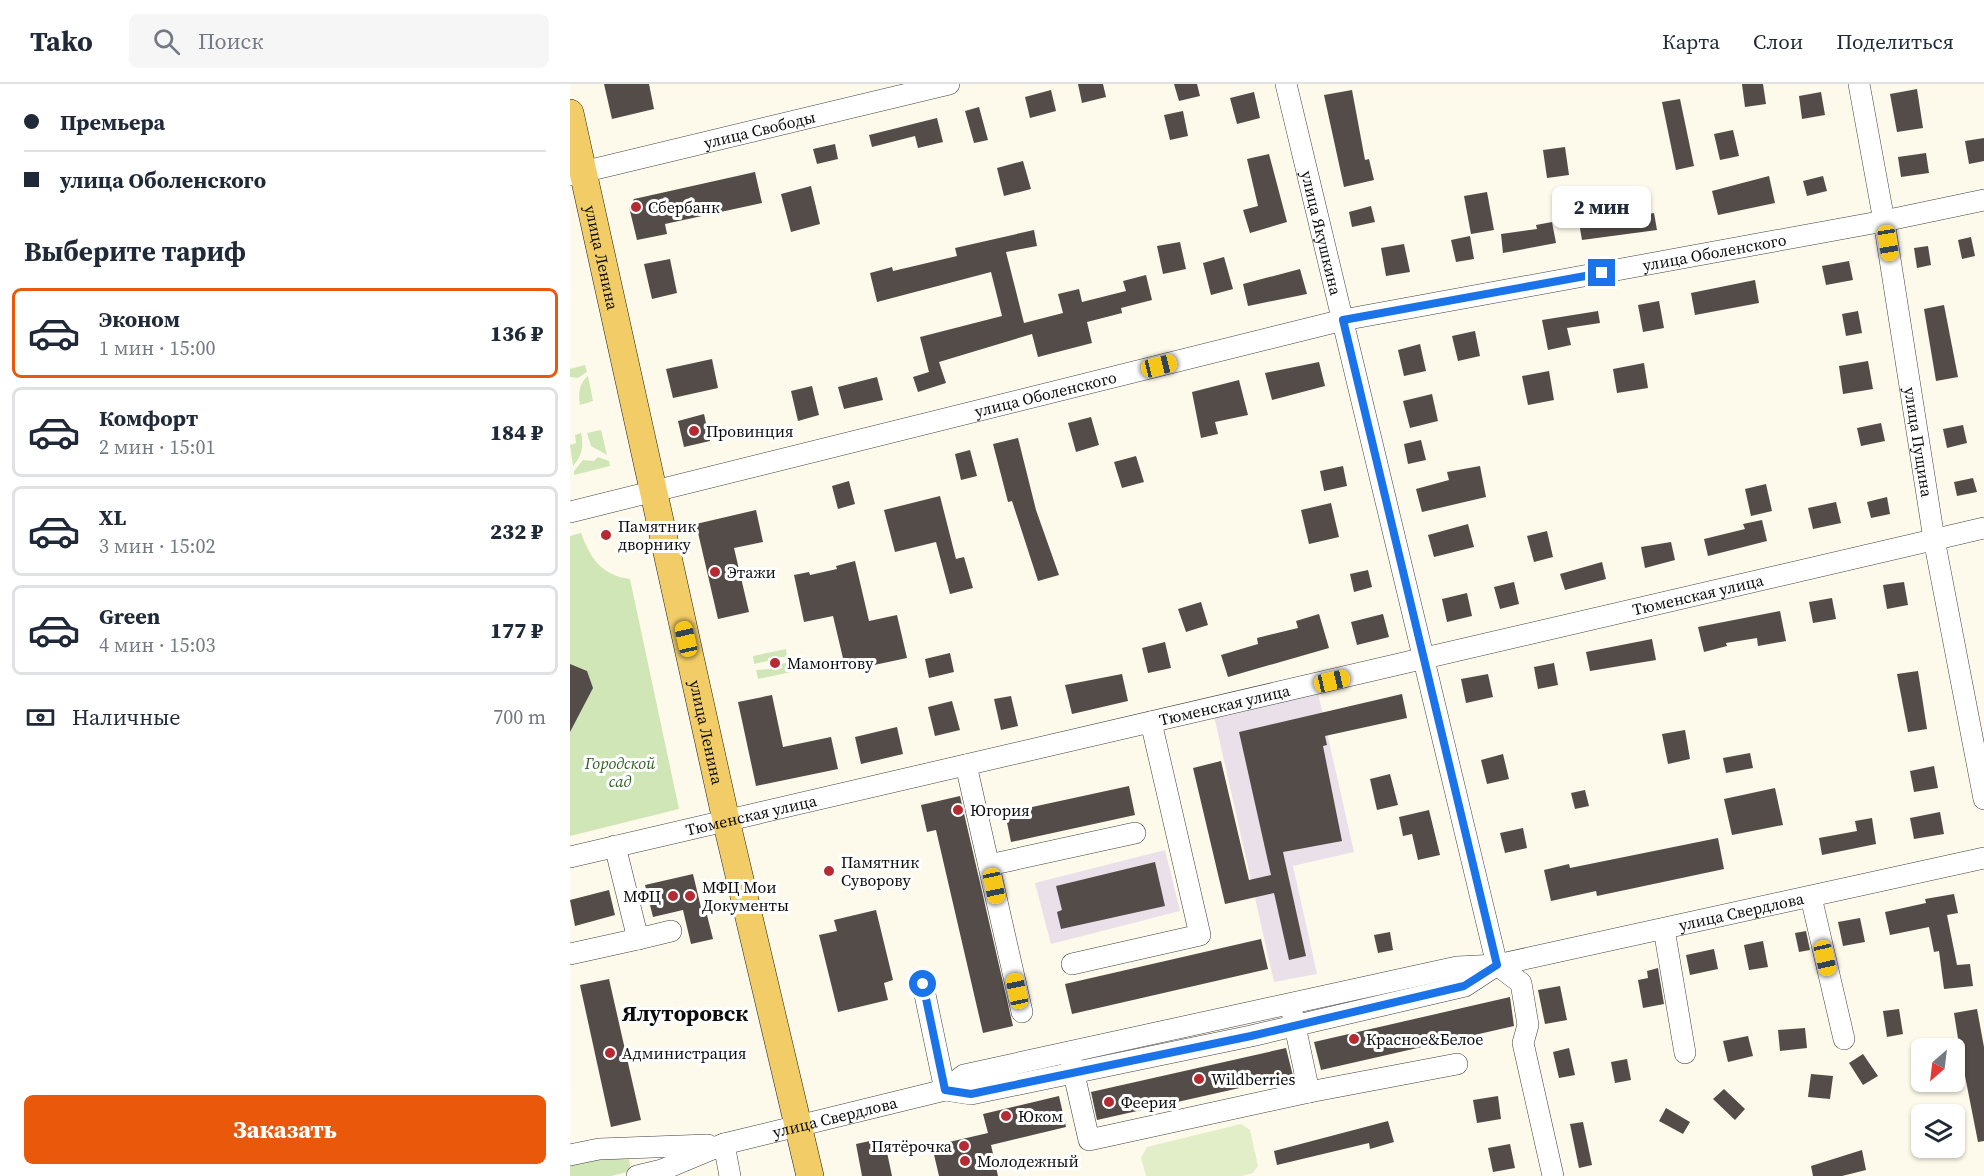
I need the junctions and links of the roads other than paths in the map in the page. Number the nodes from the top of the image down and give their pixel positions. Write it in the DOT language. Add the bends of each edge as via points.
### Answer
graph roads {
  1 [pos="949,84"];
  2 [pos="1286,84"];
  3 [pos="1859,84"];
  4 [pos="570,113"];
  5 [pos="577,173"];
  6 [pos="1984,200"];
  7 [pos="1884,220"];
  8 [pos="1343,320"];
  9 [pos="654,491"];
  10 [pos="570,512"];
  11 [pos="1984,528"];
  12 [pos="1934,539"];
  13 [pos="1422,660"];
  14 [pos="1152,722"];
  15 [pos="966,765"];
  16 [pos="1984,799"];
  17 [pos="726,820"];
  18 [pos="1135,833"];
  19 [pos="615,846"];
  20 [pos="570,857"];
  21 [pos="1984,858"];
  22 [pos="989,865"];
  23 [pos="1811,897"];
  24 [pos="1665,929"];
  25 [pos="671,931"];
  26 [pos="638,939"];
  27 [pos="570,954"];
  28 [pos="1072,964"];
  29 [pos="1497,965"];
  30 [pos="923,984"];
  31 [pos="1290,1003"];
  32 [pos="1022,1012"];
  33 [pos="1200,1023"];
  34 [pos="1295,1025"];
  35 [pos="1844,1039"];
  36 [pos="1204,1045"];
  37 [pos="1068,1052"];
  38 [pos="1685,1053"];
  39 [pos="1457,1064"];
  40 [pos="1074,1073"];
  41 [pos="945,1090"];
  42 [pos="1309,1092"];
  43 [pos="799,1124"];
  44 [pos="724,1144"];
  45 [pos="570,1155"];
  46 [pos="637,1176"];
  47 [pos="730,1176"];
  48 [pos="810,1176"];
  49 [pos="1553,1176"];
  1 -- 5 [label="street, улица Свободы"];
  2 -- 8 [label="street, улица Якушкина"];
  3 -- 7 [label="street, улица Пущина"];
  4 -- 5 [label="main road, улица Ленина"];
  5 -- 9 [label="main road, улица Ленина"];
  6 -- 7 [label="street, улица Оболенского"];
  7 -- 8 [label="street, улица Оболенского"];
  7 -- 12 [label="street, улица Пущина"];
  8 -- 9 [label="street, улица Оболенского"];
  8 -- 13 [label="street, улица Якушкина"];
  9 -- 10 [label="street, улица Оболенского"];
  9 -- 17 [label="main road, улица Ленина"];
  11 -- 12 [label="street, Тюменская улица"];
  12 -- 13 [label="street, Тюменская улица"];
  12 -- 16 [label="street, улица Пущина"];
  13 -- 14 [label="street, Тюменская улица"];
  13 -- 29 [label="street, улица Якушкина"];
  14 -- 15 [label="street, Тюменская улица"];
  14 -- 28 [label="street" via="1200,935"];
  15 -- 17 [label="street, Тюменская улица"];
  15 -- 22 [label="street"];
  17 -- 19 [label="street, Тюменская улица"];
  17 -- 43 [label="main road, улица Ленина"];
  18 -- 22 [label="street"];
  19 -- 20 [label="street, Тюменская улица"];
  19 -- 26 [label="street"];
  21 -- 23 [label="street, улица Свердлова"];
  22 -- 32 [label="street"];
  23 -- 24 [label="street, улица Свердлова"];
  23 -- 35 [label="street"];
  24 -- 29 [label="street, улица Свердлова"];
  24 -- 38 [label="street"];
  25 -- 26 [label="street"];
  26 -- 27 [label="street"];
  29 -- 31 [label="street, улица Свердлова" via="1457,967"];
  29 -- 34 [label="street, улица Свердлова" via="1464,986"];
  29 -- 49 [label="street" via="1521,983 1528,1025 1523,1043"];
  30 -- 41 [label="street"];
  31 -- 33 [label="street, улица Свердлова"];
  31 -- 34 [label="street"];
  33 -- 36 [label="street"];
  33 -- 37 [label="street, улица Свердлова"];
  34 -- 36 [label="street, улица Свердлова"];
  34 -- 42 [label="street"];
  36 -- 40 [label="street, улица Свердлова"];
  37 -- 40 [label="street"];
  37 -- 41 [label="street, улица Свердлова" via="964,1075"];
  39 -- 42 [label="street"];
  40 -- 41 [label="street, улица Свердлова" via="971,1094"];
  40 -- 42 [label="street" via="1089,1140"];
  41 -- 43 [label="street, улица Свердлова"];
  43 -- 44 [label="street, улица Свердлова"];
  43 -- 48 [label="main road, улица Ленина"];
  44 -- 45 [label="street, улица Свердлова" via="598,1149"];
  44 -- 46 [label="street, улица Свердлова"];
  44 -- 47 [label="street"];
}
